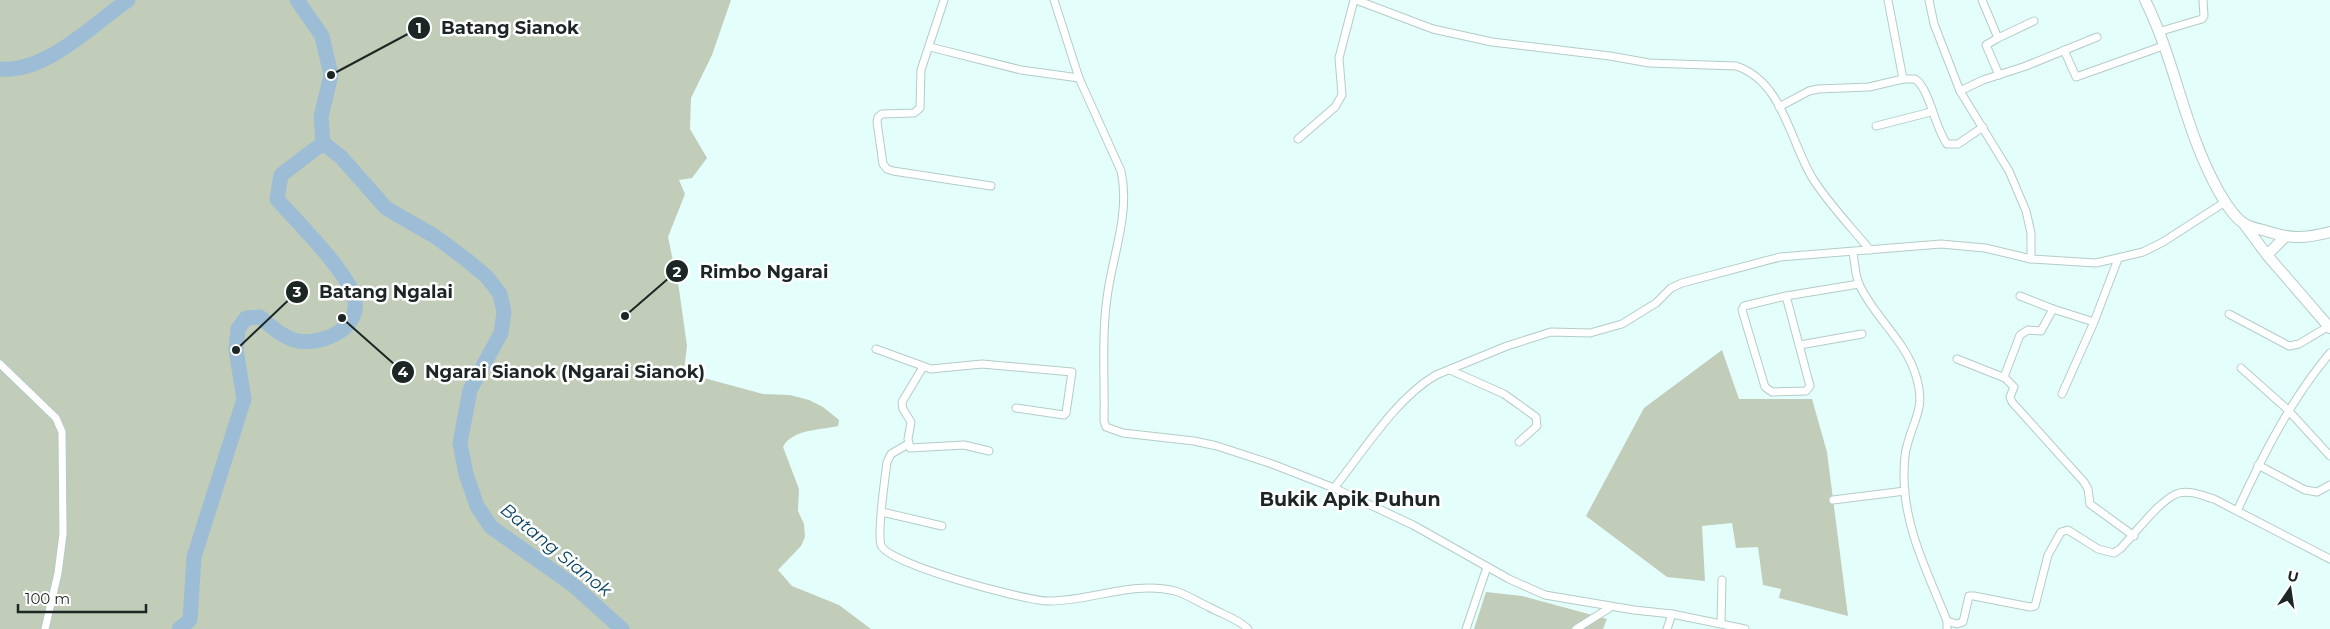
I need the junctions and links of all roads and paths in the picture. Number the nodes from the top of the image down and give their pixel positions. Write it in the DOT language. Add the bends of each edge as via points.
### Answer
graph roads {
  1 [pos="944,0"];
  2 [pos="1054,0"];
  3 [pos="1355,0"];
  4 [pos="1888,0"];
  5 [pos="1929,0"];
  6 [pos="1982,0"];
  7 [pos="2145,0"];
  8 [pos="2203,0"];
  9 [pos="2034,21"];
  10 [pos="2158,32"];
  11 [pos="2097,37"];
  12 [pos="1998,38"];
  13 [pos="2163,46"];
  14 [pos="930,47"];
  15 [pos="2064,50"];
  16 [pos="2000,75"];
  17 [pos="1080,78"];
  18 [pos="1903,79"];
  19 [pos="1960,91"];
  20 [pos="1779,107"];
  21 [pos="1931,112"];
  22 [pos="1876,126"];
  23 [pos="1983,127"];
  24 [pos="1298,139"];
  25 [pos="991,186"];
  26 [pos="2225,202"];
  27 [pos="2244,224"];
  28 [pos="2330,232"];
  29 [pos="2285,238"];
  30 [pos="1870,250"];
  31 [pos="1853,253"];
  32 [pos="2267,255"];
  33 [pos="2030,259"];
  34 [pos="2118,259"];
  35 [pos="1859,284"];
  36 [pos="1786,296"];
  37 [pos="2020,296"];
  38 [pos="2053,309"];
  39 [pos="2229,314"];
  40 [pos="2094,322"];
  41 [pos="2329,327"];
  42 [pos="1862,334"];
  43 [pos="1800,345"];
  44 [pos="876,349"];
  45 [pos="2330,353"];
  46 [pos="1957,359"];
  47 [pos="0,364"];
  48 [pos="923,367"];
  49 [pos="2241,368"];
  50 [pos="1450,370"];
  51 [pos="2005,378"];
  52 [pos="2062,394"];
  53 [pos="1016,408"];
  54 [pos="2288,410"];
  55 [pos="1519,442"];
  56 [pos="908,444"];
  57 [pos="989,451"];
  58 [pos="2330,456"];
  59 [pos="2258,465"];
  60 [pos="2330,485"];
  61 [pos="1334,488"];
  62 [pos="1905,491"];
  63 [pos="1833,500"];
  64 [pos="2237,511"];
  65 [pos="882,512"];
  66 [pos="942,526"];
  67 [pos="2134,536"];
  68 [pos="2330,559"];
  69 [pos="1487,567"];
  70 [pos="1722,580"];
  71 [pos="1611,607"];
  72 [pos="1672,614"];
  73 [pos="1947,621"];
  74 [pos="1725,626"];
  75 [pos="45,629"];
  76 [pos="1248,629"];
  77 [pos="1466,629"];
  78 [pos="1576,629"];
  79 [pos="1667,629"];
  80 [pos="1745,629"];
  81 [pos="1947,629"];
  1 -- 14 [label="street"];
  2 -- 17 [label="street"];
  3 -- 20 [label="street" via="1433,29 1492,42 1649,63 1736,66 1756,76"];
  3 -- 24 [label="street" via="1339,58 1342,95"];
  4 -- 18 [label="street"];
  5 -- 19 [label="street" via="1934,24"];
  6 -- 12 [label="street"];
  7 -- 10 [label="street"];
  8 -- 10 [label="street" via="2202,19"];
  9 -- 12 [label="street"];
  10 -- 13 [label="street"];
  11 -- 15 [label="street"];
  12 -- 16 [label="street" via="1986,45"];
  13 -- 15 [label="street" via="2076,77"];
  13 -- 26 [label="street" via="2188,125"];
  14 -- 17 [label="street" via="1020,70"];
  14 -- 25 [label="street" via="921,70 920,108 914,113 882,114 878,117 876,122 883,164 893,171"];
  15 -- 16 [label="street"];
  16 -- 19 [label="street"];
  17 -- 61 [label="street" via="1122,171 1124,183 1124,203 1105,314 1106,427 1123,433 1217,446"];
  18 -- 20 [label="street" via="1869,87 1809,91"];
  18 -- 21 [label="street" via="1915,79 1921,83"];
  19 -- 23 [label="street"];
  20 -- 30 [label="street" via="1813,178"];
  21 -- 22 [label="street"];
  21 -- 23 [label="street" via="1947,144 1958,144"];
  23 -- 33 [label="street" via="2009,171 2026,212 2031,233"];
  26 -- 27 [label="street"];
  26 -- 34 [label="street" via="2163,242"];
  27 -- 29 [label="street"];
  27 -- 32 [label="street"];
  28 -- 29 [label="street" via="2312,237"];
  29 -- 32 [label="street"];
  30 -- 31 [label="street"];
  30 -- 33 [label="street" via="1963,244"];
  31 -- 35 [label="street"];
  31 -- 50 [label="street" via="1780,257 1715,273 1671,288 1650,307 1622,324 1590,333 1551,332"];
  32 -- 41 [label="street"];
  33 -- 34 [label="street" via="2074,263"];
  34 -- 40 [label="street"];
  35 -- 36 [label="street"];
  35 -- 62 [label="street" via="1896,338 1916,376 1919,413 1907,445"];
  36 -- 43 [label="street"];
  36 -- 43 [label="street" via="1747,304 1742,310 1767,390 1809,389"];
  37 -- 38 [label="street"];
  38 -- 40 [label="street"];
  38 -- 51 [label="street" via="2041,331 2028,330 2020,335"];
  39 -- 41 [label="street" via="2289,346"];
  40 -- 52 [label="street"];
  42 -- 43 [label="street"];
  44 -- 48 [label="street"];
  45 -- 54 [label="street" via="2309,377"];
  46 -- 51 [label="street"];
  47 -- 75 [label="street" via="56,418 62,432 63,534"];
  48 -- 53 [label="street" via="940,369 982,364 1072,372 1066,413"];
  48 -- 56 [label="street" via="902,402 902,409 911,422"];
  49 -- 54 [label="street"];
  50 -- 55 [label="street" via="1504,394 1536,417 1537,426"];
  50 -- 61 [label="street" via="1422,384 1406,397"];
  51 -- 67 [label="street" via="2014,386 2010,397 2012,402 2084,482 2090,504"];
  54 -- 58 [label="street"];
  54 -- 59 [label="street"];
  56 -- 57 [label="street" via="914,449 964,445"];
  56 -- 65 [label="street" via="891,454 887,462"];
  59 -- 60 [label="street" via="2305,490 2317,492"];
  59 -- 64 [label="street"];
  61 -- 69 [label="street" via="1413,525"];
  62 -- 63 [label="street"];
  62 -- 73 [label="street" via="1915,542"];
  64 -- 67 [label="street" via="2195,493 2179,493 2166,500"];
  64 -- 68 [label="street"];
  65 -- 66 [label="street"];
  65 -- 76 [label="street" via="880,536 884,550 928,571 1046,601 1140,588 1176,591"];
  67 -- 73 [label="street" via="2114,553 2098,549 2075,533 2064,530 2048,556 2034,606 2030,608 1969,596 1963,622"];
  69 -- 71 [label="street" via="1545,595"];
  69 -- 77 [label="street"];
  70 -- 74 [label="street"];
  71 -- 72 [label="street"];
  71 -- 78 [label="street"];
  72 -- 74 [label="street"];
  72 -- 79 [label="street"];
  73 -- 81 [label="street"];
  74 -- 80 [label="street"];
}
